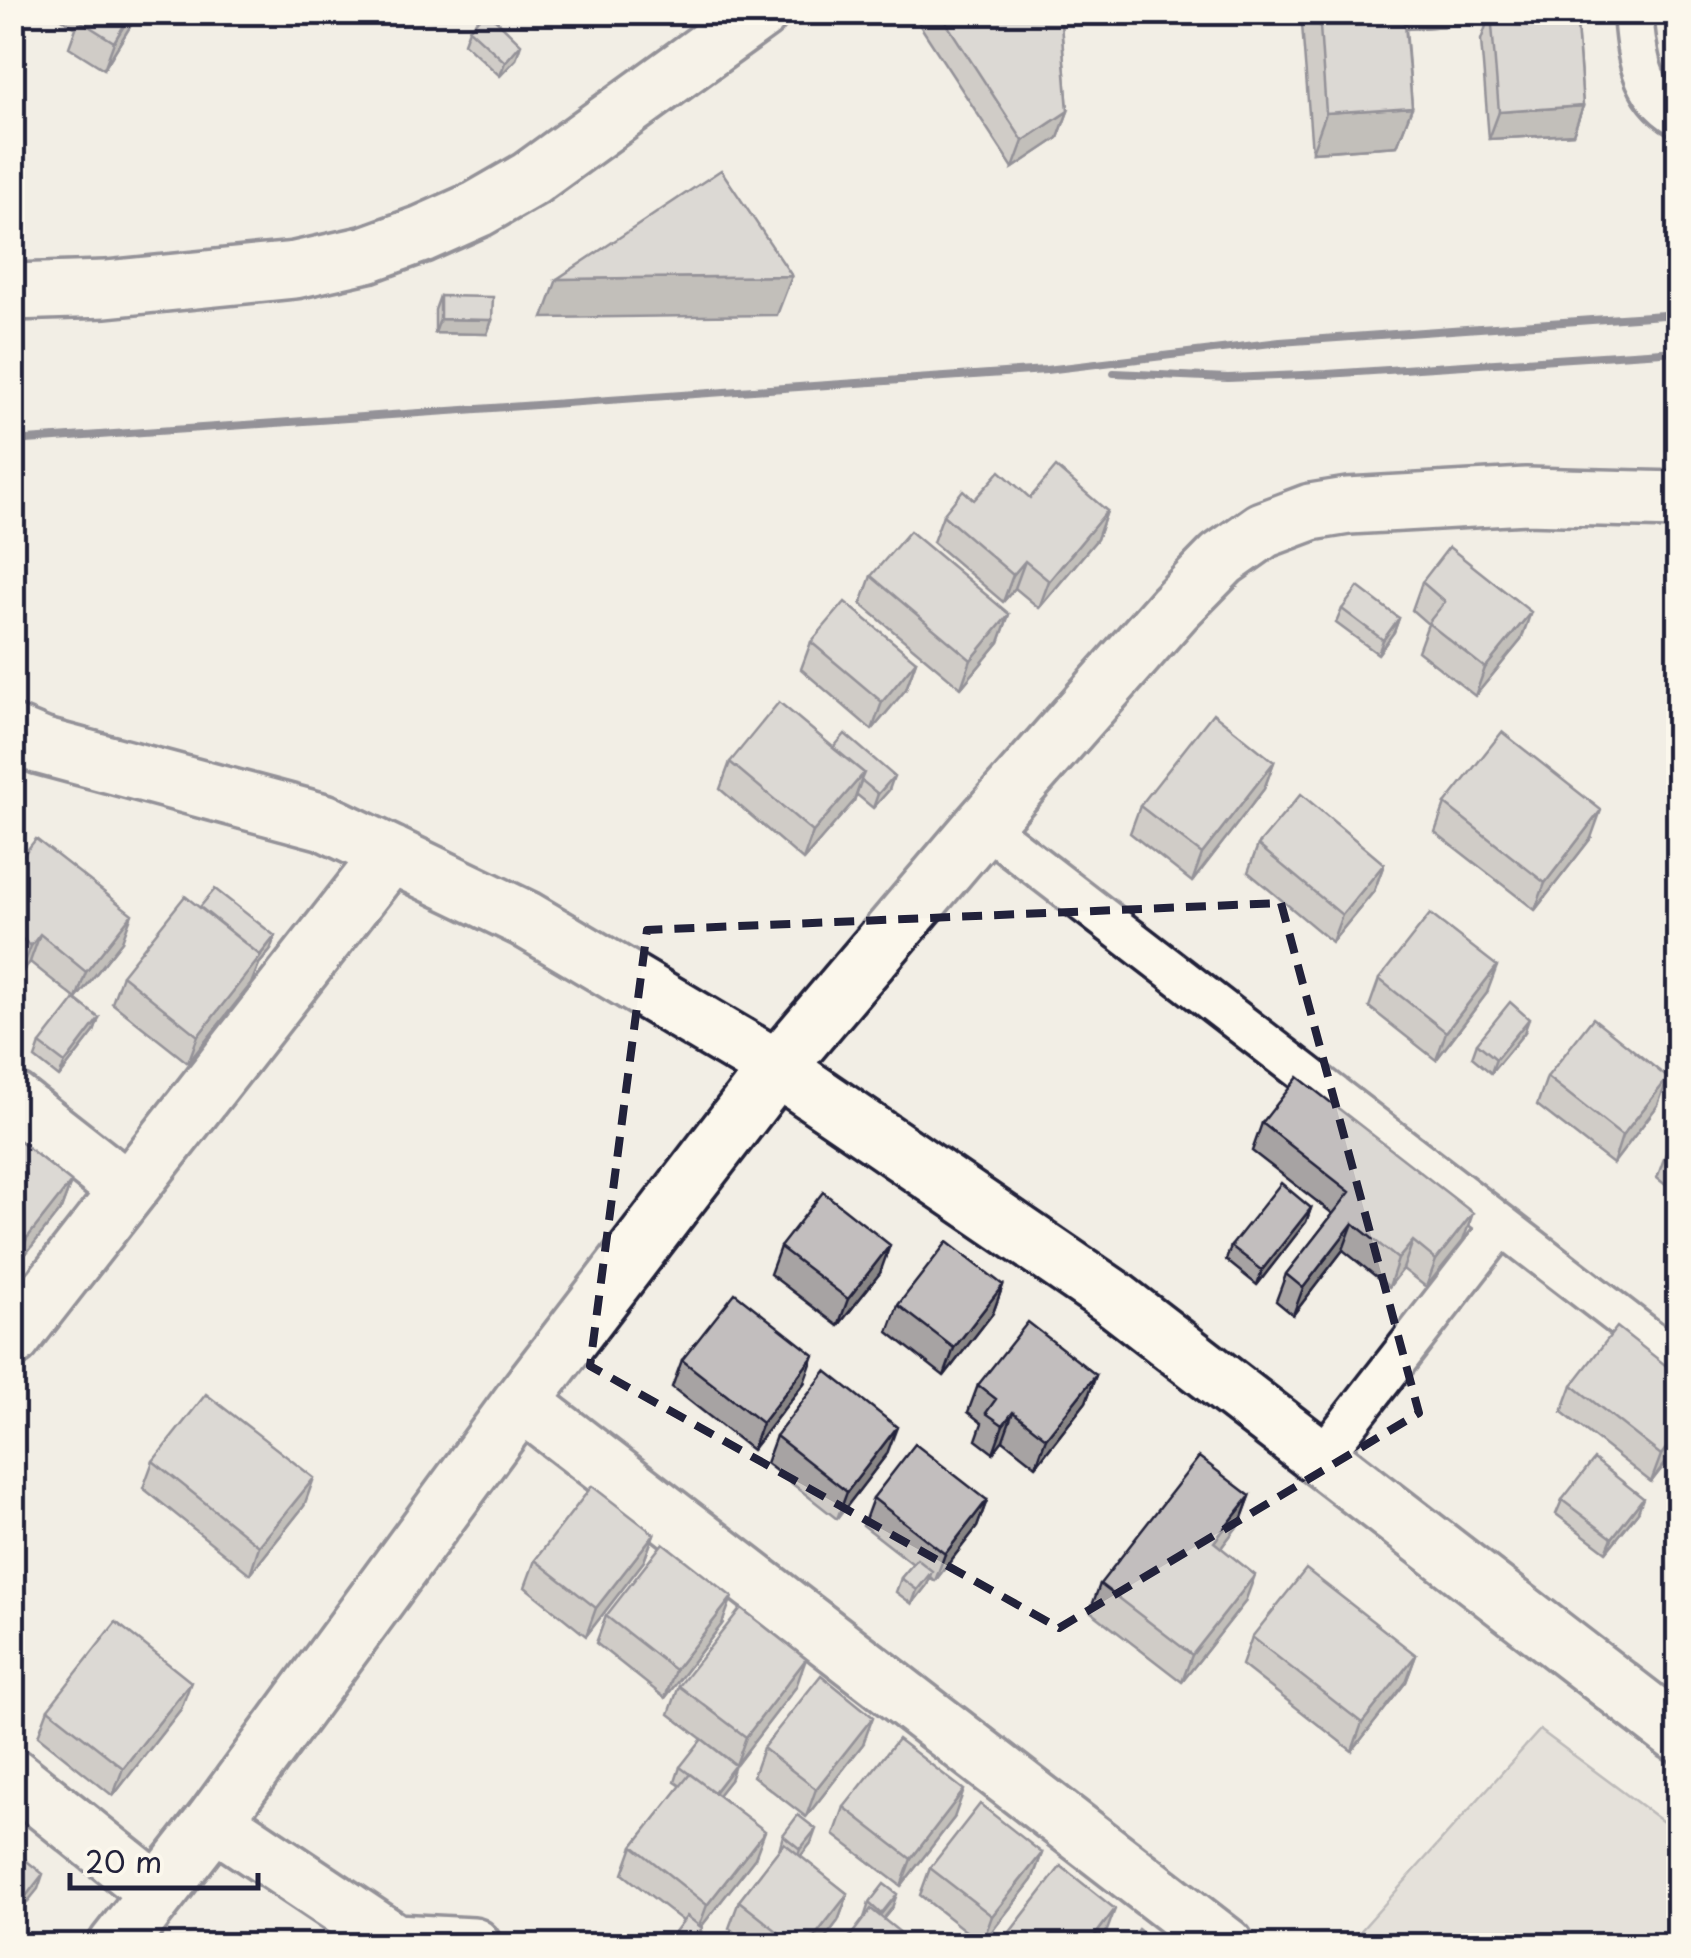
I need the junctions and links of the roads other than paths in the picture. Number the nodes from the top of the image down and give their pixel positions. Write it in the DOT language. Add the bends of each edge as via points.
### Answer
graph roads {
  1 [pos="760,12"];
  2 [pos="1633,12"];
  3 [pos="1678,116"];
  4 [pos="12,292"];
  5 [pos="1678,500"];
  6 [pos="12,734"];
  7 [pos="983,825"];
  8 [pos="391,854"];
  9 [pos="777,1068"];
  10 [pos="12,1100"];
  11 [pos="127,1190"];
  12 [pos="1502,1225"];
  13 [pos="12,1339"];
  14 [pos="1678,1361"];
  15 [pos="521,1402"];
  16 [pos="1322,1458"];
  17 [pos="1675,1723"];
  18 [pos="12,1776"];
  19 [pos="214,1821"];
  20 [pos="157,1892"];
  21 [pos="116,1946"];
  22 [pos="473,1946"];
  23 [pos="1226,1946"];
  1 -- 4 [label="street" via="530,180 422,234 294,270"];
  2 -- 3 [label="lane" via="1644,76 1656,98"];
  5 -- 7 [label="street" via="1526,496 1348,506 1263,530 1222,559 1174,608"];
  6 -- 8 [label="street" via="324,822"];
  7 -- 9 [label="street"];
  7 -- 12 [label="lane"];
  8 -- 9 [label="street" via="525,919"];
  8 -- 11 [label="street"];
  9 -- 15 [label="street"];
  9 -- 16 [label="street" via="1112,1296"];
  10 -- 11 [label="street"];
  11 -- 13 [label="street"];
  12 -- 14 [label="lane"];
  12 -- 16 [label="lane"];
  15 -- 19 [label="street"];
  15 -- 23 [label="street"];
  16 -- 17 [label="street"];
  18 -- 20 [label="street"];
  19 -- 20 [label="street"];
  19 -- 22 [label="street" via="396,1942"];
  20 -- 21 [label="street"];
}
